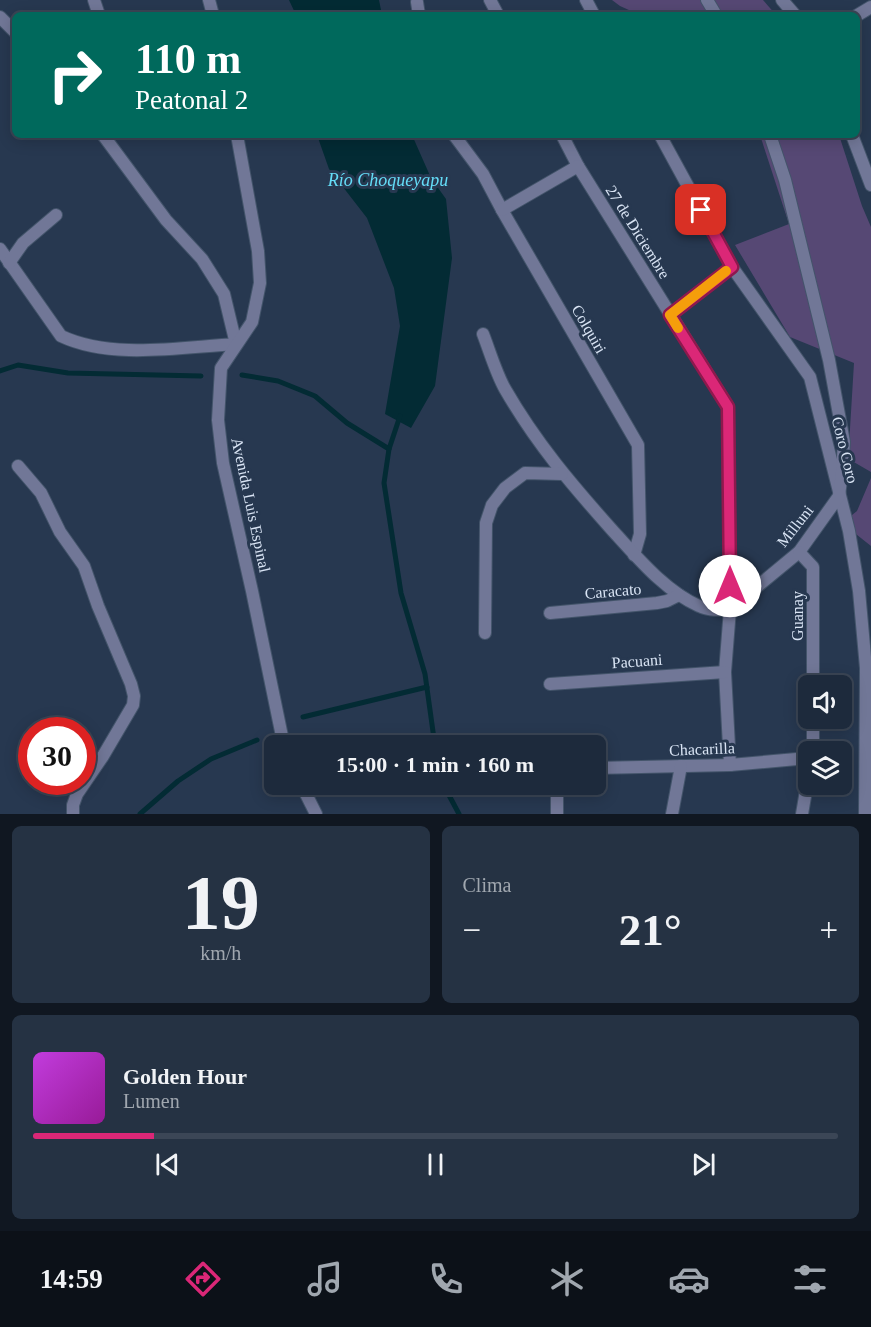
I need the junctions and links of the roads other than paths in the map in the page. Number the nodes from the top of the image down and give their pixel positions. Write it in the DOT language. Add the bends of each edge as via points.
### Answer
graph roads {
  1 [pos="782,0"];
  2 [pos="417,2"];
  3 [pos="419,12"];
  4 [pos="792,12"];
  5 [pos="0,17"];
  6 [pos="12,29"];
  7 [pos="105,138"];
  8 [pos="238,138"];
  9 [pos="456,138"];
  10 [pos="564,138"];
  11 [pos="662,138"];
  12 [pos="771,138"];
  13 [pos="853,138"];
  14 [pos="578,166"];
  15 [pos="871,184"];
  16 [pos="502,210"];
  17 [pos="56,215"];
  18 [pos="0,249"];
  19 [pos="9,263"];
  20 [pos="732,267"];
  21 [pos="670,315"];
  22 [pos="483,334"];
  23 [pos="236,345"];
  24 [pos="18,466"];
  25 [pos="562,474"];
  26 [pos="839,496"];
  27 [pos="799,552"];
  28 [pos="634,555"];
  29 [pos="679,595"];
  30 [pos="730,609"];
  31 [pos="550,613"];
  32 [pos="485,633"];
  33 [pos="725,672"];
  34 [pos="813,675"];
  35 [pos="550,684"];
  36 [pos="282,735"];
  37 [pos="798,759"];
  38 [pos="730,765"];
  39 [pos="681,766"];
  40 [pos="606,768"];
  41 [pos="306,795"];
  42 [pos="557,795"];
  43 [pos="805,795"];
  44 [pos="73,814"];
  45 [pos="316,814"];
  46 [pos="557,814"];
  47 [pos="672,814"];
  48 [pos="802,814"];
  49 [pos="865,814"];
  1 -- 4 [label="street"];
  2 -- 3 [label="street"];
  5 -- 6 [label="street"];
  7 -- 23 [label="street" via="166,220 202,258 224,294"];
  8 -- 23 [label="street, Avenida Luis Espinal" via="260,283 252,322"];
  9 -- 16 [label="street, Colquiri" via="483,174"];
  10 -- 14 [label="street, 27 de Diciembre"];
  11 -- 20 [label="street, Coro Coro"];
  12 -- 26 [label="street" via="817,307 844,442"];
  13 -- 15 [label="street"];
  14 -- 16 [label="street"];
  14 -- 21 [label="street, 27 de Diciembre"];
  16 -- 28 [label="street, Colquiri" via="638,445 640,534"];
  17 -- 19 [label="street" via="23,243"];
  18 -- 19 [label="street"];
  19 -- 23 [label="street" via="61,336 70,340 95,347 154,350"];
  20 -- 21 [label="street"];
  20 -- 26 [label="street, Coro Coro" via="810,377"];
  21 -- 30 [label="street, 27 de Diciembre" via="728,407"];
  22 -- 25 [label="street" via="504,387"];
  23 -- 36 [label="street, Avenida Luis Espinal" via="221,368 218,420 223,463"];
  24 -- 44 [label="street" via="41,493 60,532 84,566 134,696 122,725 77,794"];
  25 -- 28 [label="street"];
  25 -- 32 [label="street" via="525,473 505,488 492,505 486,523"];
  26 -- 27 [label="street, Milluni"];
  26 -- 49 [label="street, Coro Coro" via="859,591 866,668"];
  27 -- 30 [label="street, Milluni"];
  27 -- 34 [label="street, Guanay" via="813,567"];
  28 -- 29 [label="street"];
  29 -- 30 [label="street" via="701,608"];
  29 -- 31 [label="street, Caracato" via="657,603"];
  30 -- 33 [label="street, 27 de Diciembre"];
  33 -- 35 [label="street, Pacuani"];
  33 -- 38 [label="street, 27 de Diciembre"];
  37 -- 38 [label="street, Chacarilla"];
  38 -- 39 [label="street, Chacarilla"];
  39 -- 40 [label="street, Chacarilla"];
  39 -- 47 [label="street"];
  41 -- 45 [label="street"];
  42 -- 46 [label="street"];
  43 -- 48 [label="street"];
}
